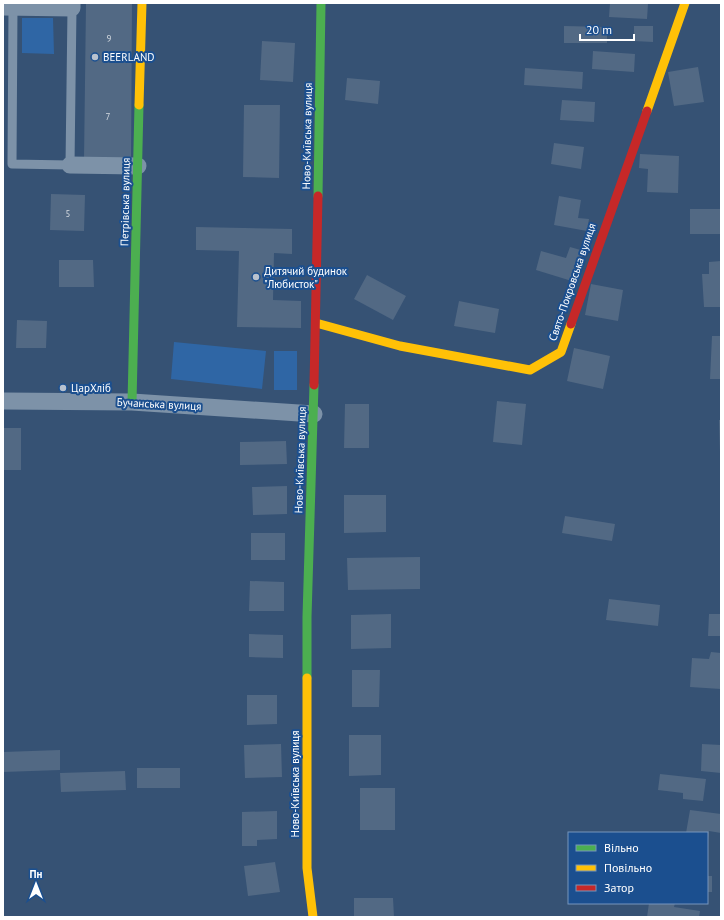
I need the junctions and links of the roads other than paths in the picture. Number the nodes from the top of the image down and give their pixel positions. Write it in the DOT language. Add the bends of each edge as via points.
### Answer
graph roads {
  1 [pos="142,3"];
  2 [pos="321,3"];
  3 [pos="685,3"];
  4 [pos="72,6"];
  5 [pos="8,7"];
  6 [pos="70,165"];
  7 [pos="138,166"];
  8 [pos="316,323"];
  9 [pos="3,401"];
  10 [pos="132,402"];
  11 [pos="314,414"];
  12 [pos="313,917"];
  1 -- 7 [label="street, Петрівська вулиця"];
  2 -- 8 [label="street, Ново-Київська вулиця"];
  3 -- 8 [label="street, Свято-Покровська вулиця" via="561,352 530,370 400,346"];
  4 -- 5 [label="street"];
  4 -- 6 [label="lane"];
  5 -- 6 [label="lane" via="12,164"];
  6 -- 7 [label="street"];
  7 -- 10 [label="street, Петрівська вулиця"];
  8 -- 11 [label="street, Ново-Київська вулиця"];
  9 -- 10 [label="street, Бучанська вулиця"];
  10 -- 11 [label="street, Бучанська вулиця"];
  11 -- 12 [label="street, Ново-Київська вулиця" via="307,617 307,868"];
}
